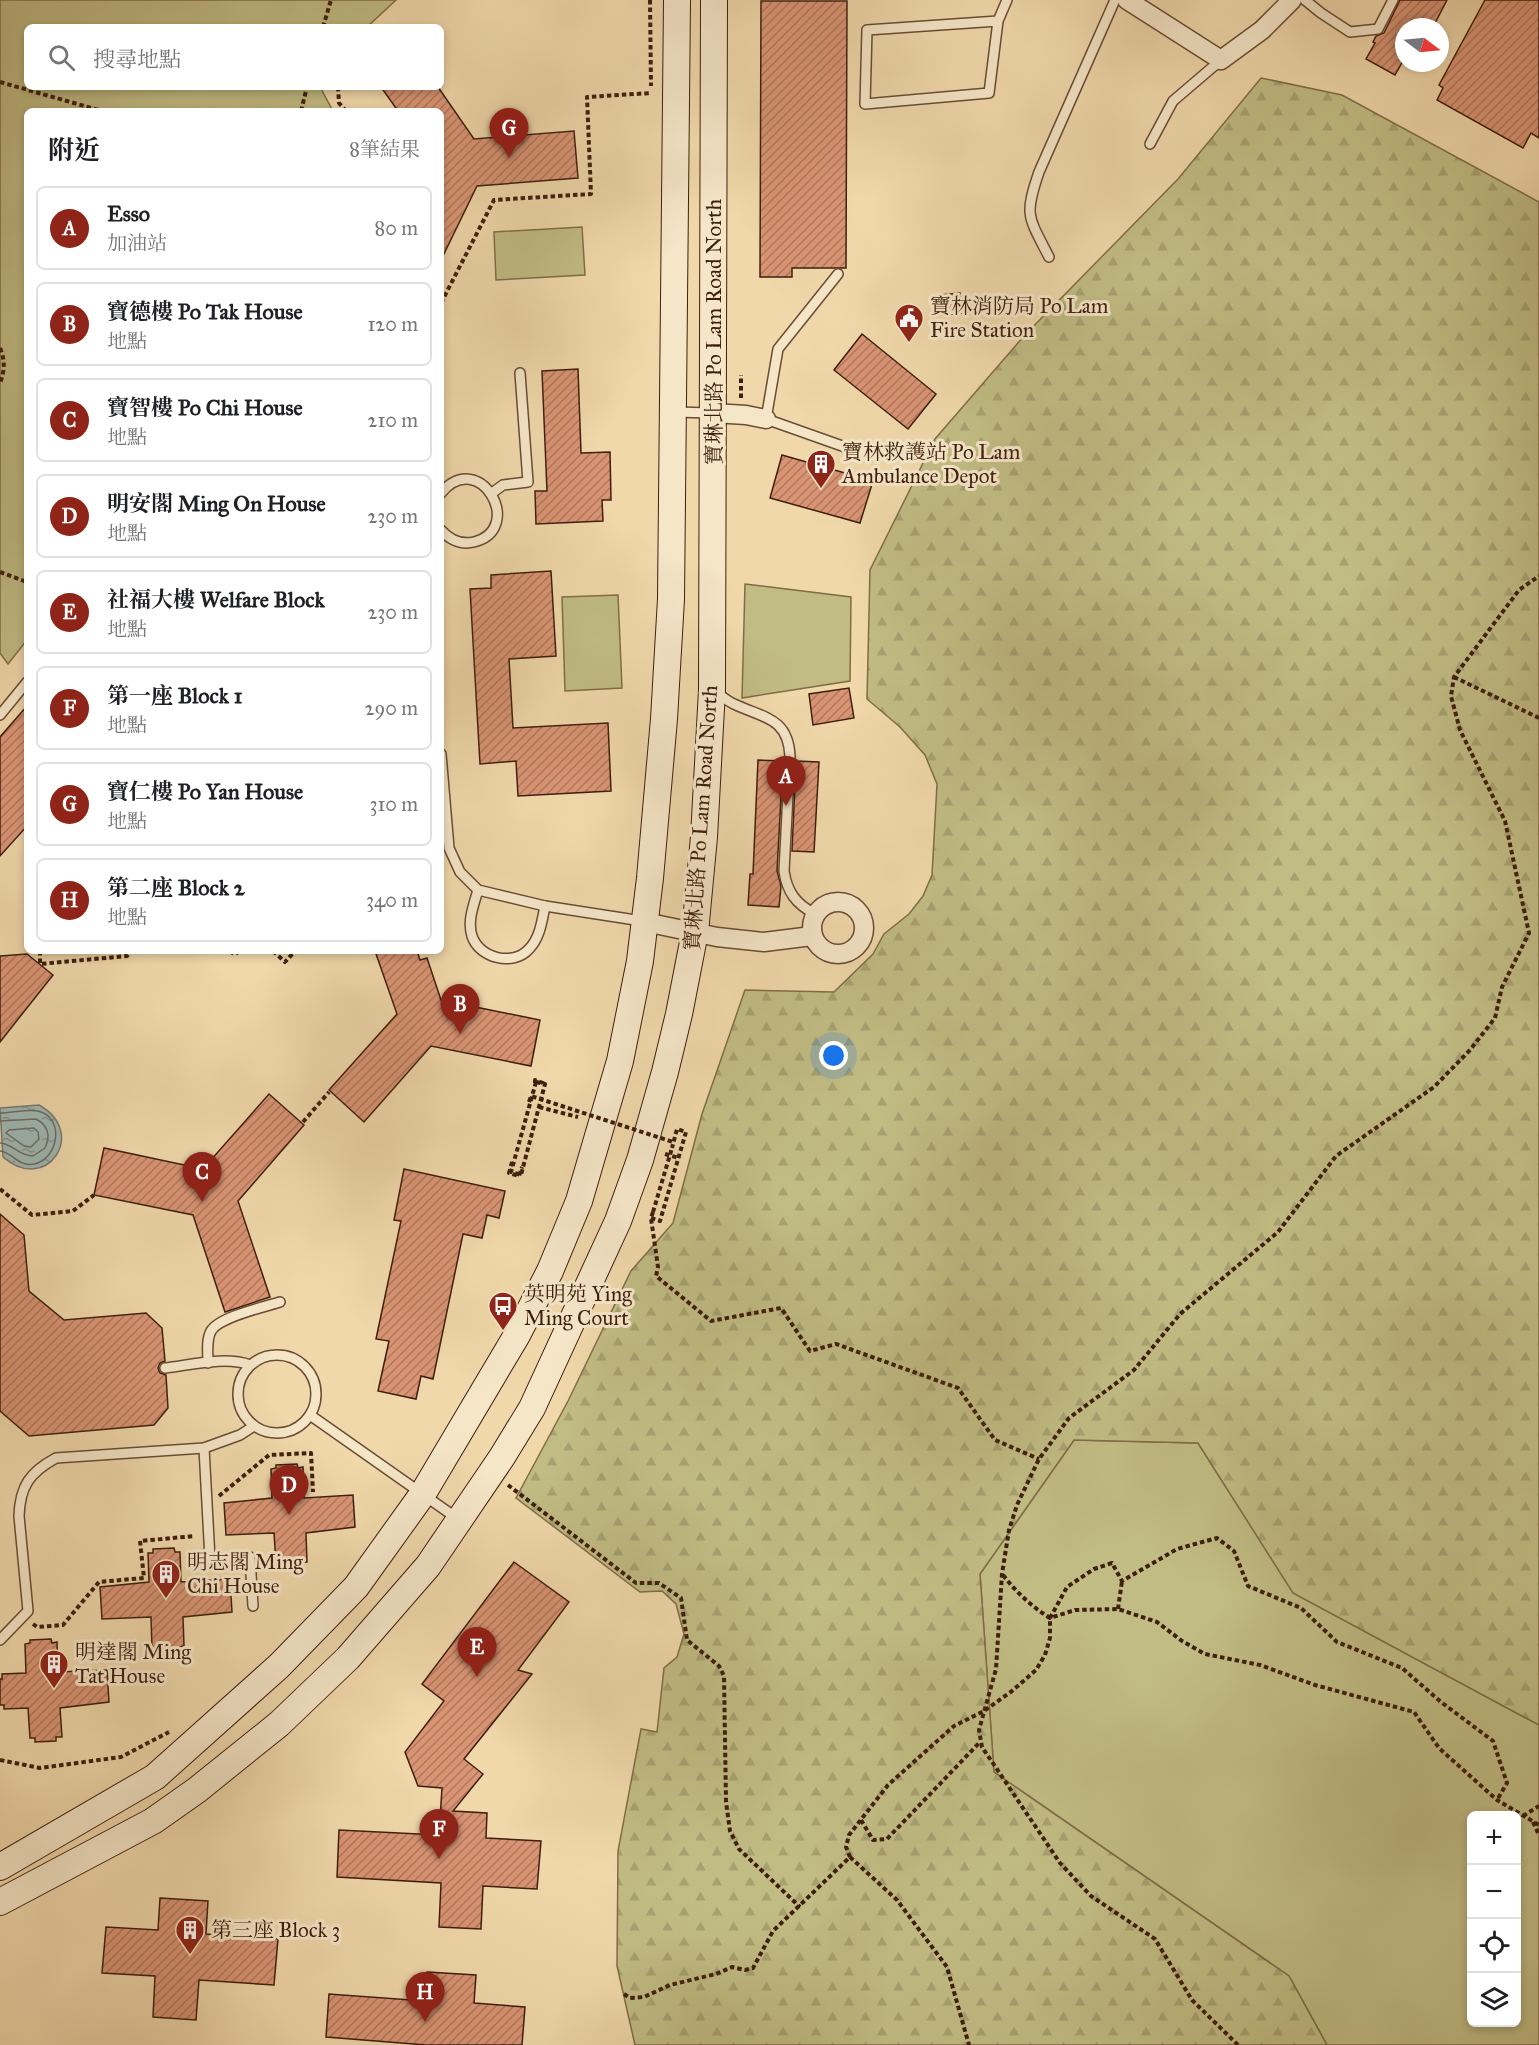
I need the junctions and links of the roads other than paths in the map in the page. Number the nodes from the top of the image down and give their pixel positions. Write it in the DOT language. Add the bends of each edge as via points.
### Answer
graph roads {
  1 [pos="677,0"];
  2 [pos="714,0"];
  3 [pos="1007,0"];
  4 [pos="1115,0"];
  5 [pos="1127,0"];
  6 [pos="1292,0"];
  7 [pos="1305,0"];
  8 [pos="1393,0"];
  9 [pos="998,21"];
  10 [pos="1221,60"];
  11 [pos="1150,144"];
  12 [pos="1049,257"];
  13 [pos="838,274"];
  14 [pos="520,373"];
  15 [pos="673,412"];
  16 [pos="713,413"];
  17 [pos="766,419"];
  18 [pos="862,453"];
  19 [pos="444,490"];
  20 [pos="492,493"];
  21 [pos="444,534"];
  22 [pos="24,686"];
  23 [pos="712,690"];
  24 [pos="0,714"];
  25 [pos="444,789"];
  26 [pos="478,890"];
  27 [pos="545,906"];
  28 [pos="815,914"];
  29 [pos="645,922"];
  30 [pos="694,932"];
  31 [pos="812,936"];
  32 [pos="280,1302"];
  33 [pos="208,1364"];
  34 [pos="250,1365"];
  35 [pos="165,1368"];
  36 [pos="310,1415"];
  37 [pos="254,1426"];
  38 [pos="204,1448"];
  39 [pos="422,1495"];
  40 [pos="460,1520"];
  41 [pos="253,1605"];
  42 [pos="0,1640"];
  43 [pos="0,1867"];
  44 [pos="0,1902"];
  1 -- 15 [label="main road, 寶琳北路 Po Lam Road North"];
  2 -- 16 [label="main road, 寶琳北路 Po Lam Road North"];
  3 -- 9 [label="lane"];
  4 -- 12 [label="lane" via="1032,194 1029,217"];
  5 -- 10 [label="street"];
  6 -- 10 [label="street" via="1262,30"];
  7 -- 8 [label="lane" via="1350,32 1378,29"];
  9 -- 9 [label="lane" via="989,93 865,104 867,30"];
  10 -- 11 [label="lane" via="1173,100"];
  13 -- 17 [label="lane" via="778,349"];
  14 -- 20 [label="lane" via="528,482 502,485"];
  15 -- 16 [label="lane"];
  15 -- 29 [label="main road, 寶琳北路 Po Lam Road North" via="671,599"];
  16 -- 17 [label="street"];
  16 -- 23 [label="main road, 寶琳北路 Po Lam Road North"];
  17 -- 18 [label="lane"];
  19 -- 20 [label="lane" via="467,480"];
  20 -- 21 [label="lane" via="498,512 492,531 466,543"];
  22 -- 24 [label="lane"];
  23 -- 28 [label="lane" via="733,704 770,718 785,734 790,756 785,882 796,901"];
  23 -- 30 [label="main road, 寶琳北路 Po Lam Road North"];
  25 -- 26 [label="lane" via="449,848 460,872"];
  26 -- 27 [label="lane"];
  26 -- 27 [label="lane" via="471,914 472,936 486,954 508,960 529,951 540,931"];
  27 -- 29 [label="lane"];
  28 -- 31 [label="street"];
  28 -- 31 [label="street" via="828,903 845,902 858,911 863,933 855,948 839,955 823,950"];
  29 -- 30 [label="street"];
  29 -- 39 [label="main road, 寶琳北路 Po Lam Road North" via="620,1061 579,1201 534,1305"];
  30 -- 31 [label="street" via="764,942"];
  30 -- 40 [label="main road, 寶琳北路 Po Lam Road North" via="665,1072 618,1221 531,1408"];
  32 -- 33 [label="lane" via="223,1320 212,1330"];
  33 -- 34 [label="lane" via="238,1360"];
  33 -- 35 [label="lane"];
  34 -- 36 [label="lane" via="272,1354 291,1357 307,1367 316,1391"];
  34 -- 37 [label="lane" via="238,1386 238,1397 240,1408"];
  36 -- 37 [label="lane" via="293,1430 282,1433"];
  36 -- 39 [label="lane"];
  37 -- 38 [label="lane"];
  38 -- 41 [label="lane" via="210,1559 250,1557"];
  38 -- 42 [label="lane" via="56,1458 32,1475 19,1501 28,1611"];
  39 -- 40 [label="lane"];
  39 -- 43 [label="main road, 寶琳北路 Po Lam Road North" via="356,1587 279,1666 155,1777"];
  40 -- 44 [label="main road, 寶琳北路 Po Lam Road North" via="414,1582 348,1658 246,1752 153,1821"];
}
